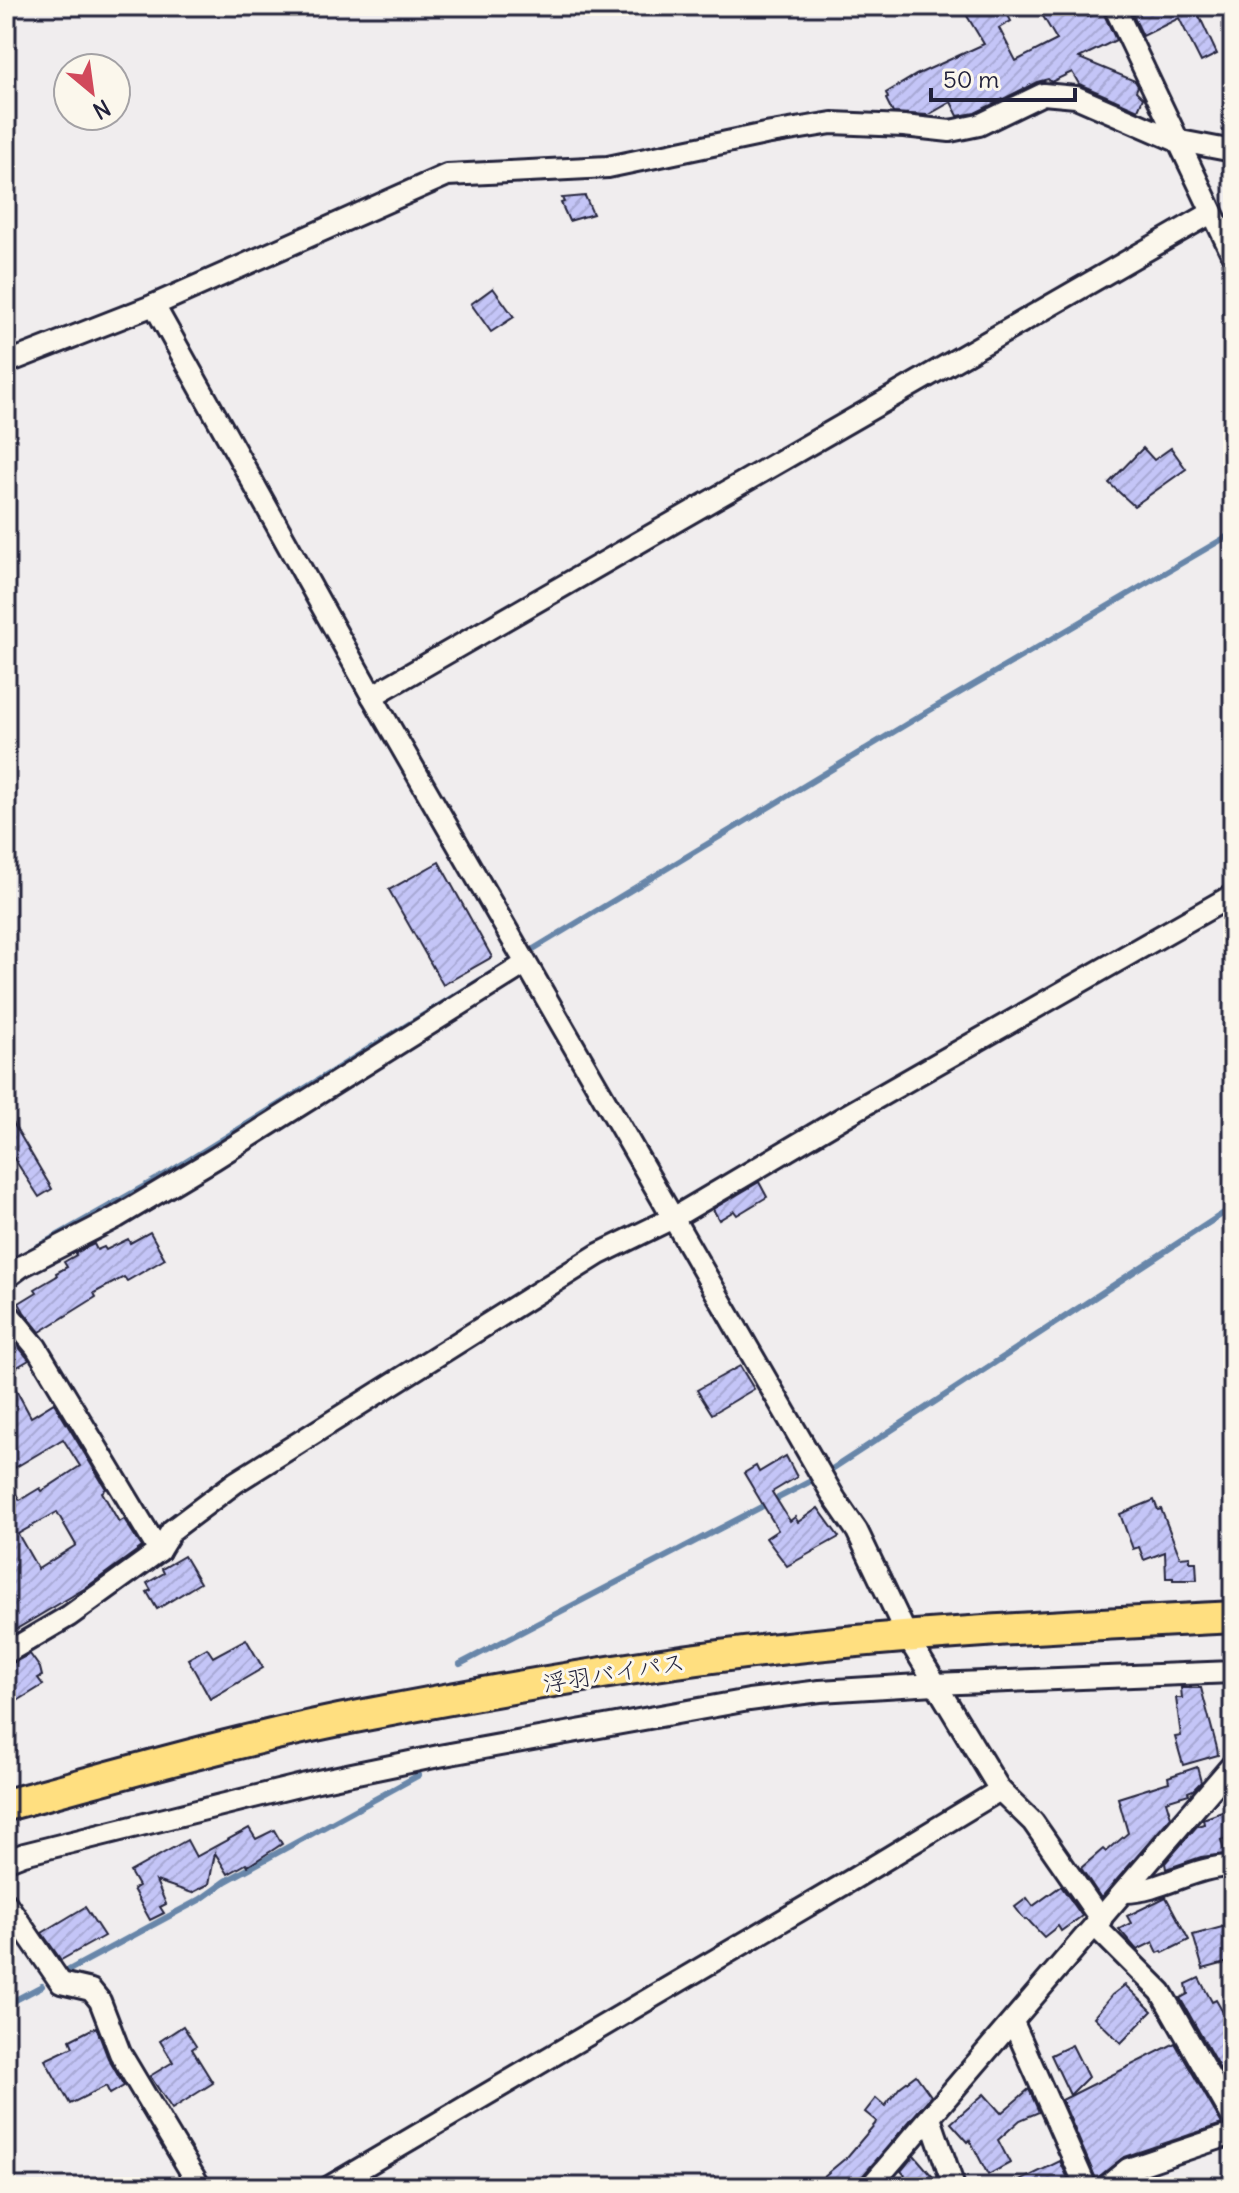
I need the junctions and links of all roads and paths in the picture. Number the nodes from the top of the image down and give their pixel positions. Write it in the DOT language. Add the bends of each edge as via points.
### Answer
graph roads {
  1 [pos="1114,6"];
  2 [pos="1175,140"];
  3 [pos="1233,151"];
  4 [pos="1211,213"];
  5 [pos="1233,256"];
  6 [pos="154,305"];
  7 [pos="6,363"];
  8 [pos="372,696"];
  9 [pos="1233,895"];
  10 [pos="525,964"];
  11 [pos="673,1218"];
  12 [pos="6,1278"];
  13 [pos="6,1311"];
  14 [pos="159,1551"];
  15 [pos="1233,1617"];
  16 [pos="908,1638"];
  17 [pos="6,1653"];
  18 [pos="1233,1672"];
  19 [pos="935,1684"];
  20 [pos="1233,1764"];
  21 [pos="1000,1790"];
  22 [pos="6,1805"];
  23 [pos="6,1861"];
  24 [pos="1233,1866"];
  25 [pos="1125,1892"];
  26 [pos="6,1903"];
  27 [pos="1098,1923"];
  28 [pos="1013,2022"];
  29 [pos="930,2118"];
  30 [pos="1233,2118"];
  31 [pos="1233,2137"];
  32 [pos="200,2187"];
  33 [pos="329,2187"];
  34 [pos="870,2187"];
  35 [pos="954,2187"];
  36 [pos="1086,2187"];
  37 [pos="1106,2187"];
  1 -- 2 [label="street"];
  2 -- 3 [label="street"];
  2 -- 4 [label="street"];
  2 -- 6 [label="street" via="1076,97 1043,94 979,125 950,131 832,123 608,167 447,175"];
  4 -- 5 [label="street"];
  4 -- 8 [label="street"];
  6 -- 7 [label="street"];
  6 -- 8 [label="street"];
  8 -- 10 [label="street"];
  9 -- 11 [label="street"];
  10 -- 11 [label="street"];
  10 -- 12 [label="street" via="214,1159"];
  11 -- 14 [label="street" via="599,1254 236,1482 172,1530"];
  11 -- 16 [label="street" via="857,1531"];
  13 -- 14 [label="street" via="36,1347"];
  14 -- 17 [label="street" via="69,1616"];
  15 -- 16 [label="highway, 浮羽バイパス"];
  16 -- 19 [label="street"];
  16 -- 22 [label="highway, 浮羽バイパス" via="776,1649 367,1714"];
  18 -- 19 [label="street"];
  19 -- 21 [label="street"];
  19 -- 23 [label="street" via="749,1700 439,1756 318,1781"];
  20 -- 25 [label="street"];
  21 -- 27 [label="street" via="1033,1822"];
  21 -- 33 [label="street"];
  24 -- 25 [label="street" via="1192,1871 1143,1891"];
  25 -- 27 [label="street"];
  26 -- 32 [label="street" via="61,1983 91,1990 100,2001 120,2053"];
  27 -- 28 [label="street"];
  27 -- 30 [label="street" via="1161,1992"];
  28 -- 29 [label="street"];
  28 -- 36 [label="street"];
  29 -- 34 [label="street"];
  29 -- 35 [label="street"];
  31 -- 37 [label="street" via="1128,2169"];
}
